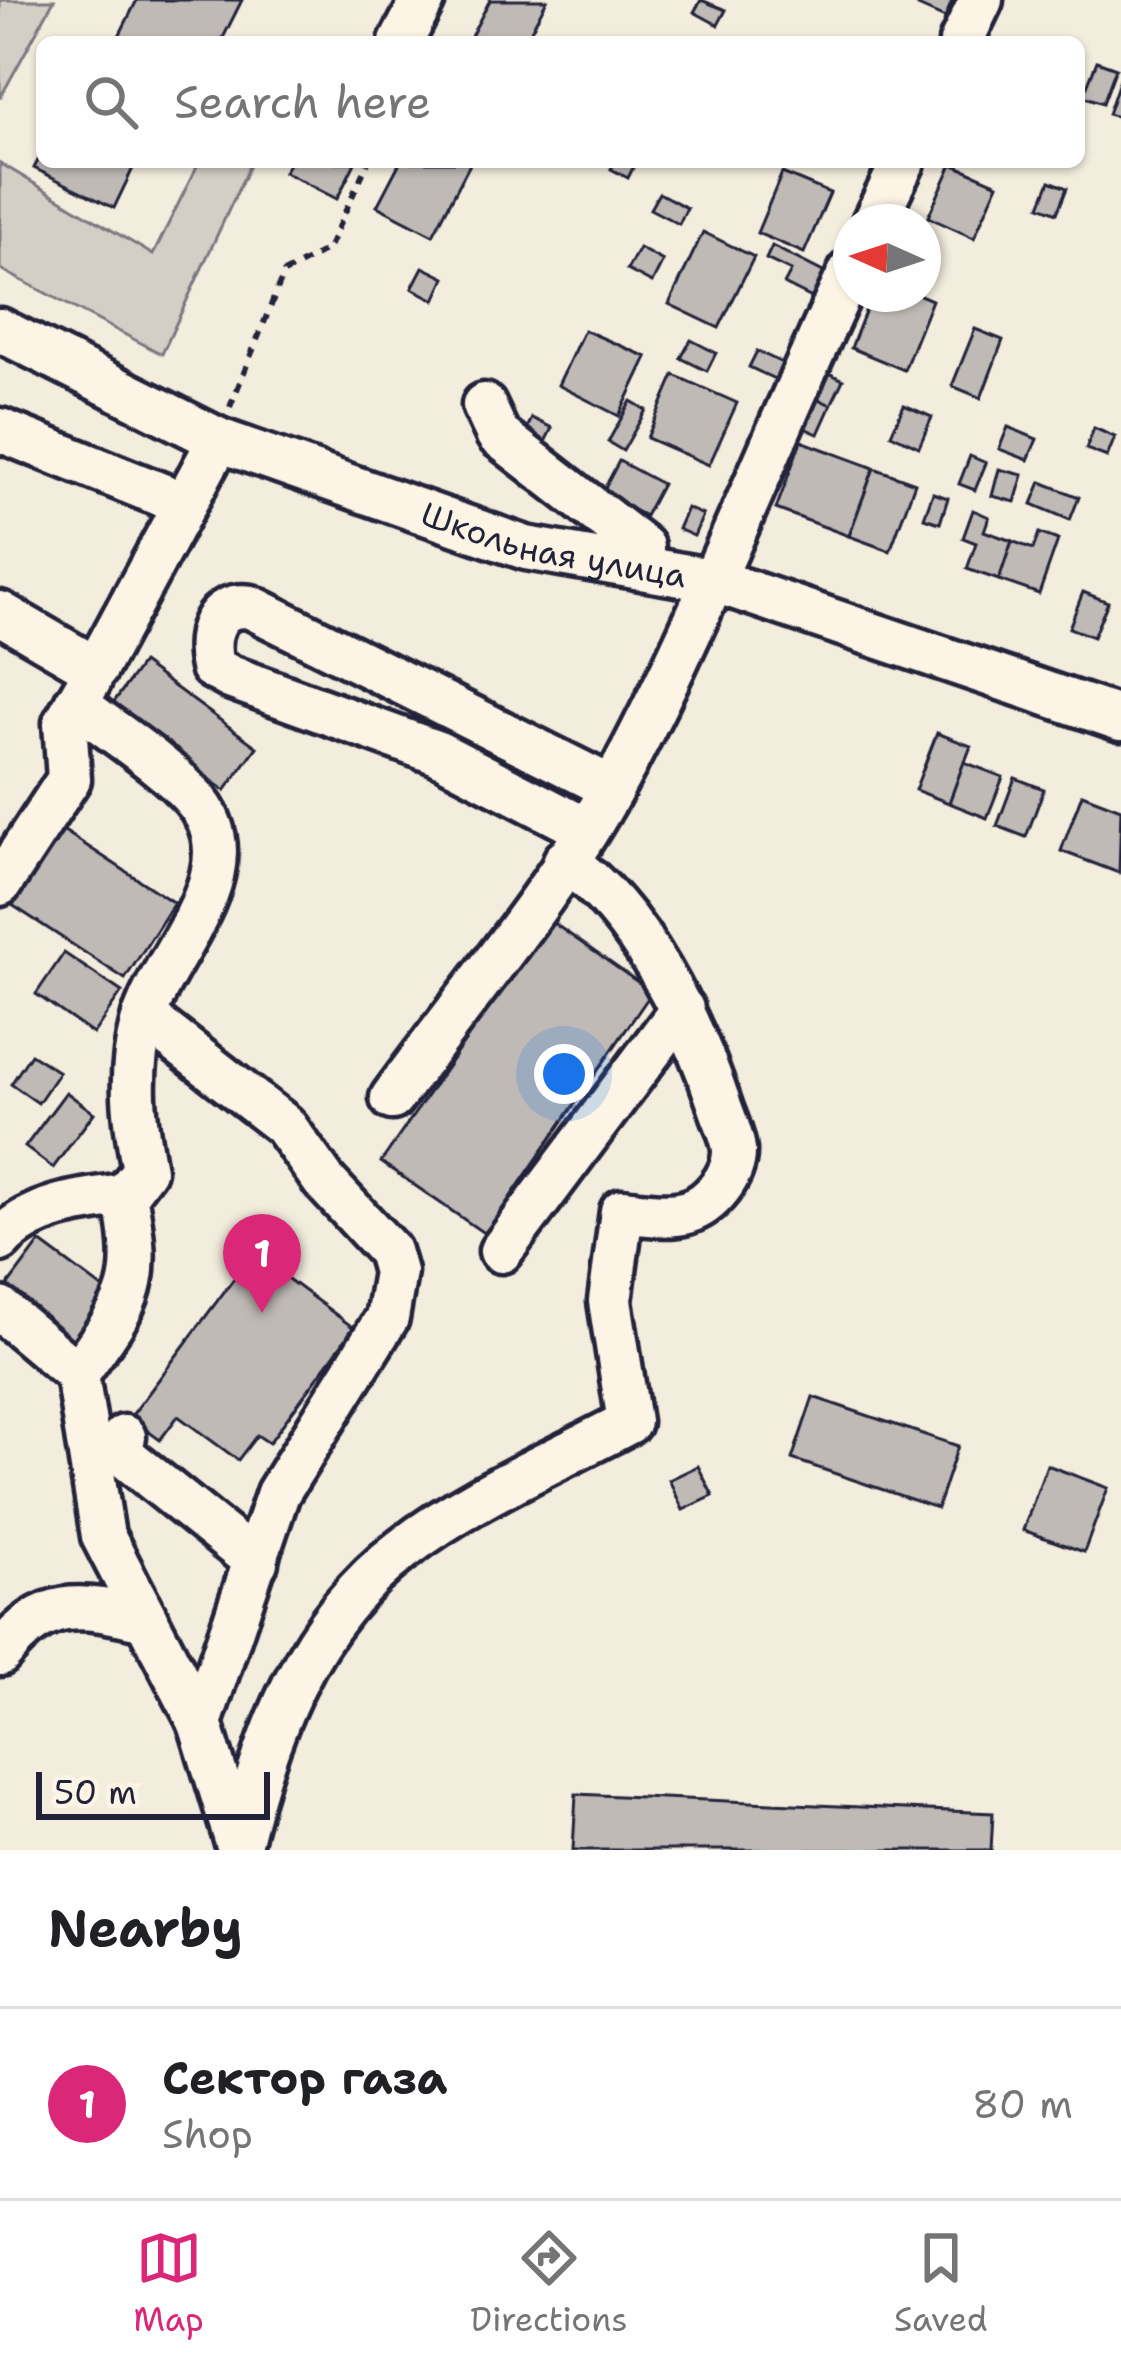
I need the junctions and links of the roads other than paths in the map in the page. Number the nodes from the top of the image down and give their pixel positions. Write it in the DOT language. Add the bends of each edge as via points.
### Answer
graph roads {
  1 [pos="422,0"];
  2 [pos="981,0"];
  3 [pos="403,36"];
  4 [pos="964,36"];
  5 [pos="900,168"];
  6 [pos="883,204"];
  7 [pos="833,308"];
  8 [pos="0,330"];
  9 [pos="484,405"];
  10 [pos="0,430"];
  11 [pos="219,440"];
  12 [pos="184,504"];
  13 [pos="642,568"];
  14 [pos="716,581"];
  15 [pos="0,613"];
  16 [pos="87,686"];
  17 [pos="1121,719"];
  18 [pos="612,788"];
  19 [pos="576,845"];
  20 [pos="0,884"];
  21 [pos="682,1009"];
  22 [pos="144,1016"];
  23 [pos="392,1098"];
  24 [pos="125,1196"];
  25 [pos="0,1240"];
  26 [pos="501,1251"];
  27 [pos="0,1309"];
  28 [pos="76,1374"];
  29 [pos="124,1437"];
  30 [pos="256,1562"];
  31 [pos="145,1619"];
  32 [pos="0,1654"];
  33 [pos="200,1724"];
  34 [pos="238,1848"];
  1 -- 3 [label="street"];
  2 -- 4 [label="street"];
  5 -- 6 [label="street"];
  7 -- 14 [label="street" via="754,477"];
  8 -- 11 [label="street, Школьная улица"];
  9 -- 13 [label="street" via="498,435 643,547"];
  10 -- 12 [label="street"];
  11 -- 12 [label="street"];
  11 -- 13 [label="street, Школьная улица" via="526,548"];
  12 -- 16 [label="street"];
  13 -- 14 [label="street, Школьная улица"];
  14 -- 17 [label="street, Школьная улица"];
  14 -- 18 [label="street"];
  15 -- 16 [label="street"];
  16 -- 20 [label="street" via="64,723 69,779"];
  16 -- 22 [label="street" via="193,797 210,826 215,855 205,898"];
  18 -- 19 [label="street"];
  18 -- 19 [label="street" via="251,607 236,604 208,633 212,667 438,753"];
  19 -- 21 [label="street" via="587,876 652,955"];
  19 -- 23 [label="street"];
  21 -- 26 [label="street"];
  21 -- 34 [label="street" via="734,1149 730,1174 688,1212 622,1211 610,1301 629,1422 401,1550 320,1634 274,1721"];
  22 -- 24 [label="street" via="130,1098 144,1170"];
  22 -- 30 [label="street" via="284,1126 389,1250 395,1272 387,1318 278,1493"];
  24 -- 25 [label="street" via="75,1201 15,1224"];
  24 -- 28 [label="street" via="135,1272 122,1311"];
  27 -- 28 [label="street"];
  28 -- 31 [label="street" via="104,1536"];
  29 -- 30 [label="street" via="117,1450"];
  30 -- 33 [label="street"];
  31 -- 32 [label="street" via="64,1605 30,1622"];
  31 -- 33 [label="street"];
  33 -- 34 [label="street"];
}
